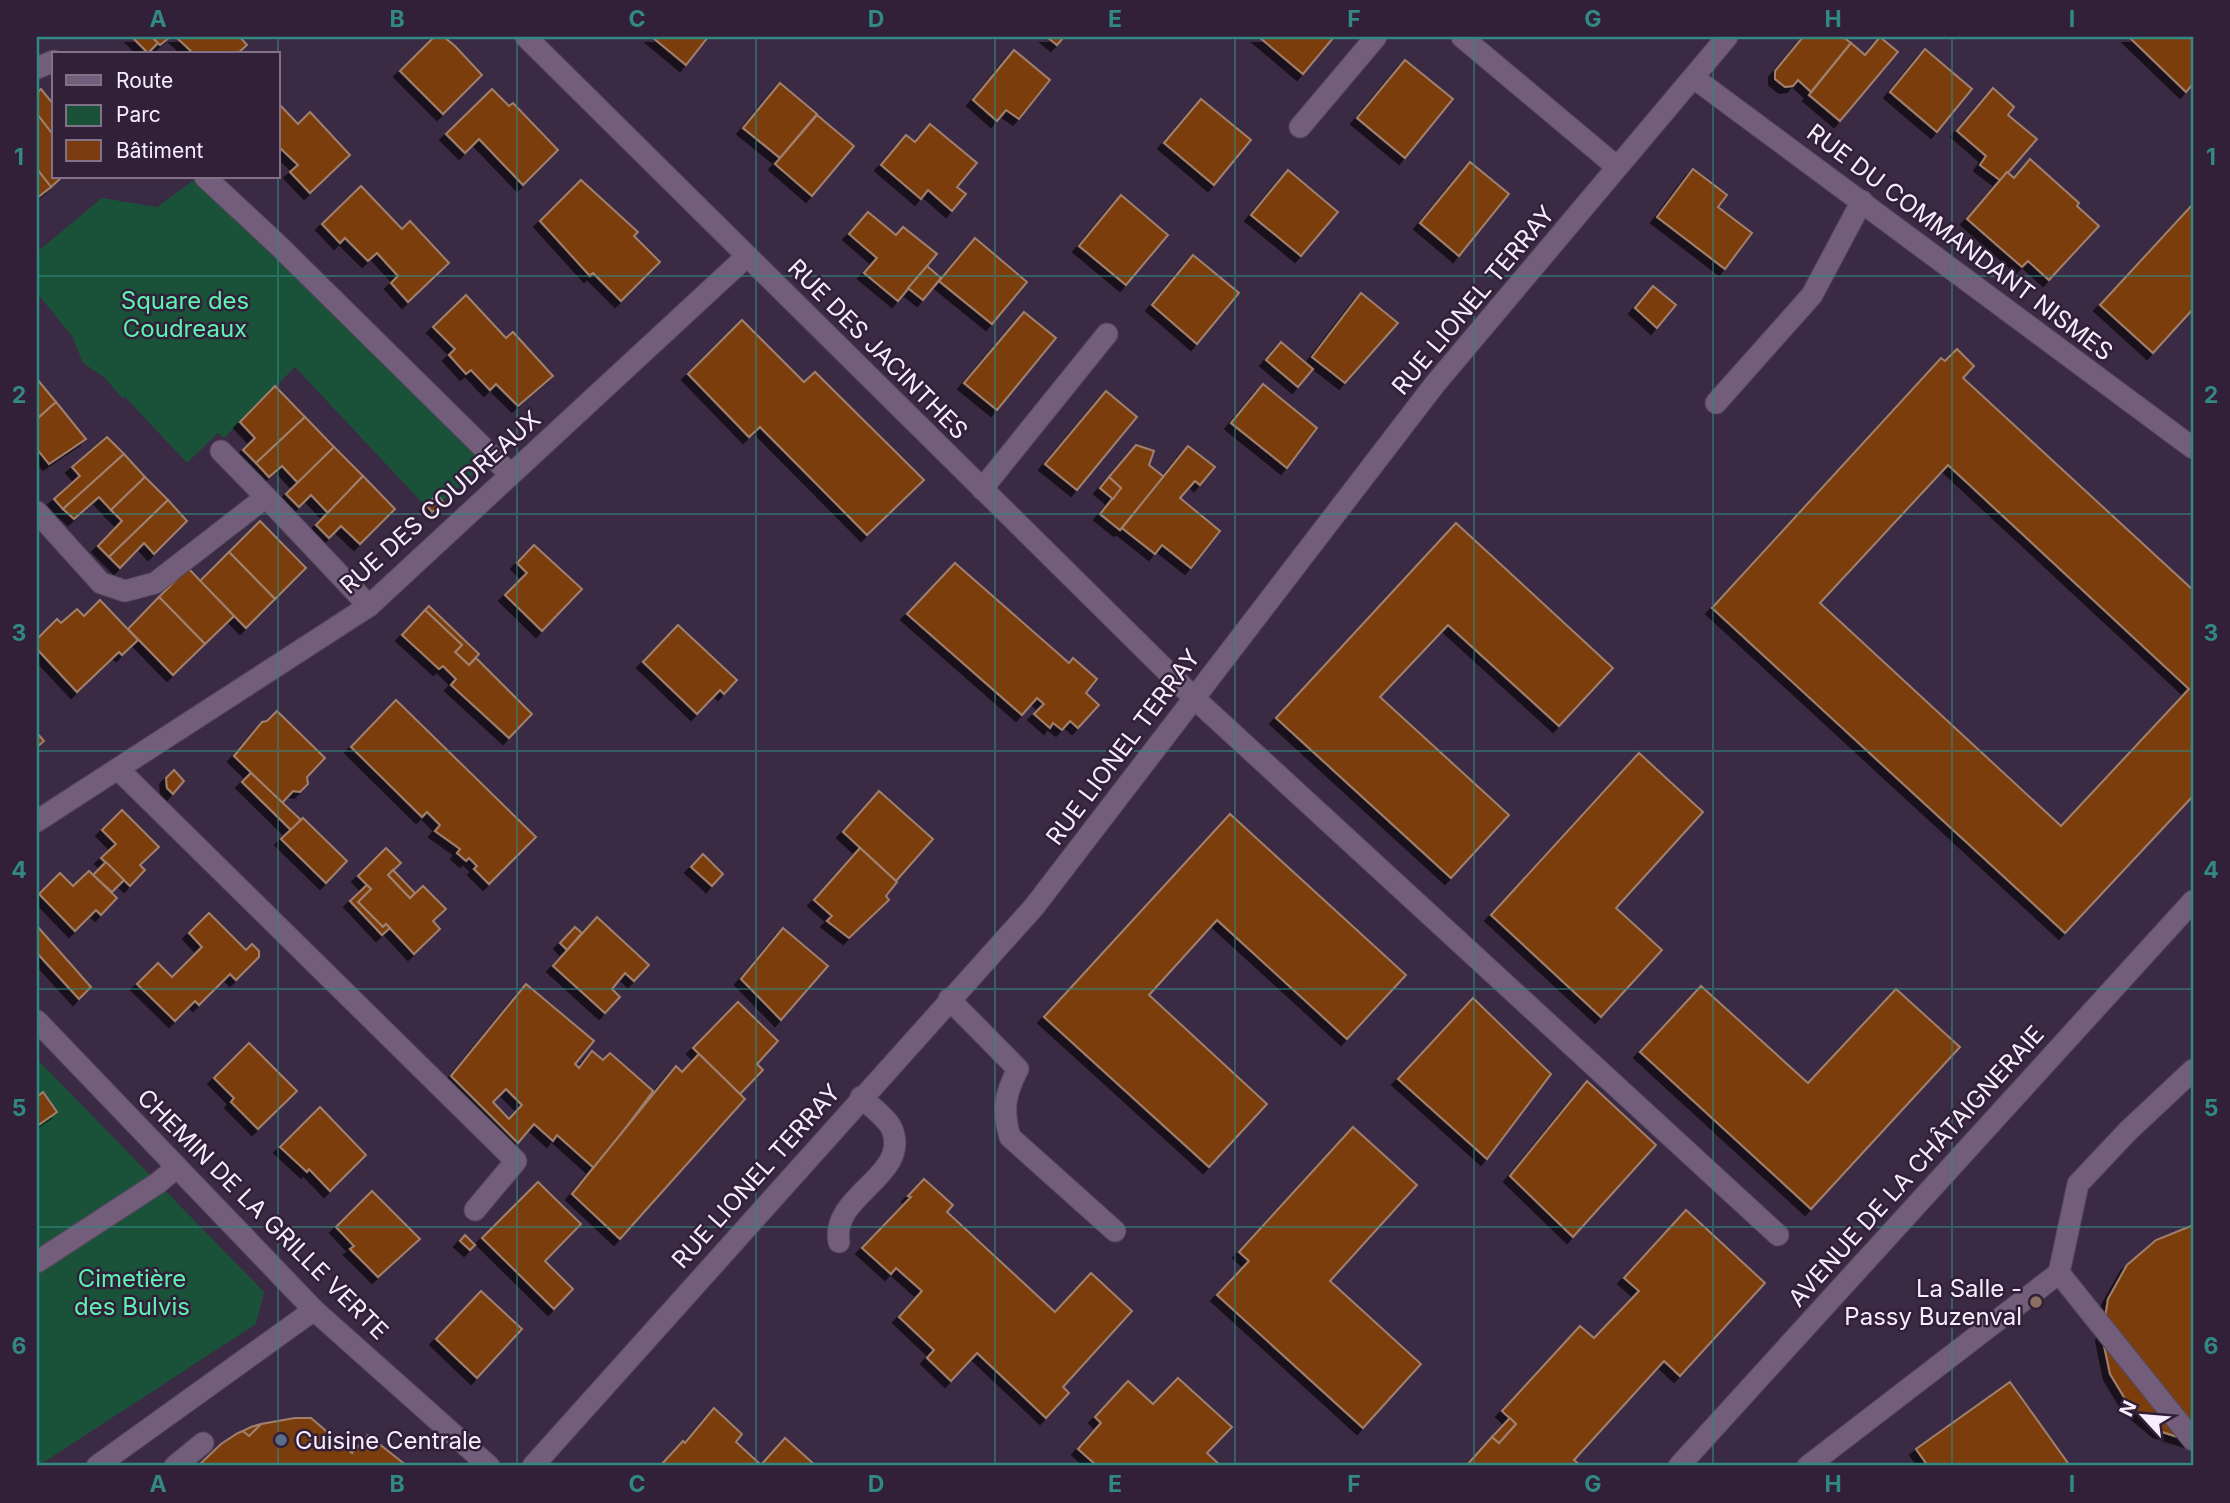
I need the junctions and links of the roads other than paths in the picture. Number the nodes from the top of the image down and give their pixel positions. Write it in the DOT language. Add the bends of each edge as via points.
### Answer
graph roads {
  1 [pos="526,37"];
  2 [pos="1376,37"];
  3 [pos="1462,37"];
  4 [pos="1727,37"];
  5 [pos="1694,78"];
  6 [pos="1300,127"];
  7 [pos="1617,167"];
  8 [pos="206,178"];
  9 [pos="1862,201"];
  10 [pos="747,256"];
  11 [pos="1107,334"];
  12 [pos="1716,403"];
  13 [pos="2193,448"];
  14 [pos="221,451"];
  15 [pos="510,474"];
  16 [pos="982,489"];
  17 [pos="266,497"];
  18 [pos="37,512"];
  19 [pos="369,606"];
  20 [pos="1194,698"];
  21 [pos="118,769"];
  22 [pos="37,821"];
  23 [pos="2193,901"];
  24 [pos="949,999"];
  25 [pos="37,1021"];
  26 [pos="2193,1070"];
  27 [pos="861,1097"];
  28 [pos="177,1167"];
  29 [pos="475,1210"];
  30 [pos="1115,1231"];
  31 [pos="1778,1235"];
  32 [pos="839,1242"];
  33 [pos="37,1262"];
  34 [pos="2059,1273"];
  35 [pos="314,1310"];
  36 [pos="2193,1440"];
  37 [pos="203,1443"];
  38 [pos="97,1466"];
  39 [pos="175,1466"];
  40 [pos="489,1466"];
  41 [pos="533,1466"];
  42 [pos="1679,1466"];
  43 [pos="1808,1466"];
  1 -- 10 [label="street, RUE DES JACINTHES"];
  2 -- 6 [label="street"];
  3 -- 7 [label="street"];
  4 -- 5 [label="street, RUE LIONEL TERRAY"];
  5 -- 7 [label="street, RUE LIONEL TERRAY"];
  5 -- 9 [label="street, RUE DU COMMANDANT NISMES"];
  7 -- 20 [label="street, RUE LIONEL TERRAY" via="1435,384"];
  8 -- 15 [label="street"];
  9 -- 12 [label="street" via="1812,295"];
  9 -- 13 [label="street, RUE DU COMMANDANT NISMES"];
  10 -- 15 [label="street, RUE DES COUDREAUX"];
  10 -- 16 [label="street, RUE DES JACINTHES"];
  11 -- 16 [label="street"];
  14 -- 17 [label="street"];
  15 -- 19 [label="street, RUE DES COUDREAUX"];
  16 -- 20 [label="street, RUE DES JACINTHES"];
  17 -- 18 [label="street" via="155,583 125,591 101,583"];
  17 -- 19 [label="street"];
  19 -- 21 [label="street, RUE DES COUDREAUX"];
  20 -- 24 [label="street, RUE LIONEL TERRAY" via="1034,907"];
  20 -- 31 [label="street, RUE DES JACINTHES"];
  21 -- 22 [label="street, RUE DES COUDREAUX"];
  21 -- 29 [label="street" via="516,1161"];
  23 -- 42 [label="street, AVENUE DE LA CHÂTAIGNERAIE"];
  24 -- 27 [label="street, RUE LIONEL TERRAY"];
  24 -- 30 [label="street" via="1018,1069 1005,1094 1010,1137"];
  25 -- 28 [label="street, CHEMIN DE LA GRILLE VERTE"];
  26 -- 34 [label="street" via="2078,1184"];
  27 -- 32 [label="street" via="892,1128 895,1149 885,1168 843,1213"];
  27 -- 41 [label="street, RUE LIONEL TERRAY"];
  28 -- 33 [label="street"];
  28 -- 35 [label="street, CHEMIN DE LA GRILLE VERTE"];
  34 -- 36 [label="street"];
  34 -- 43 [label="street"];
  35 -- 38 [label="street"];
  35 -- 40 [label="street, CHEMIN DE LA GRILLE VERTE"];
  37 -- 39 [label="street"];
}
